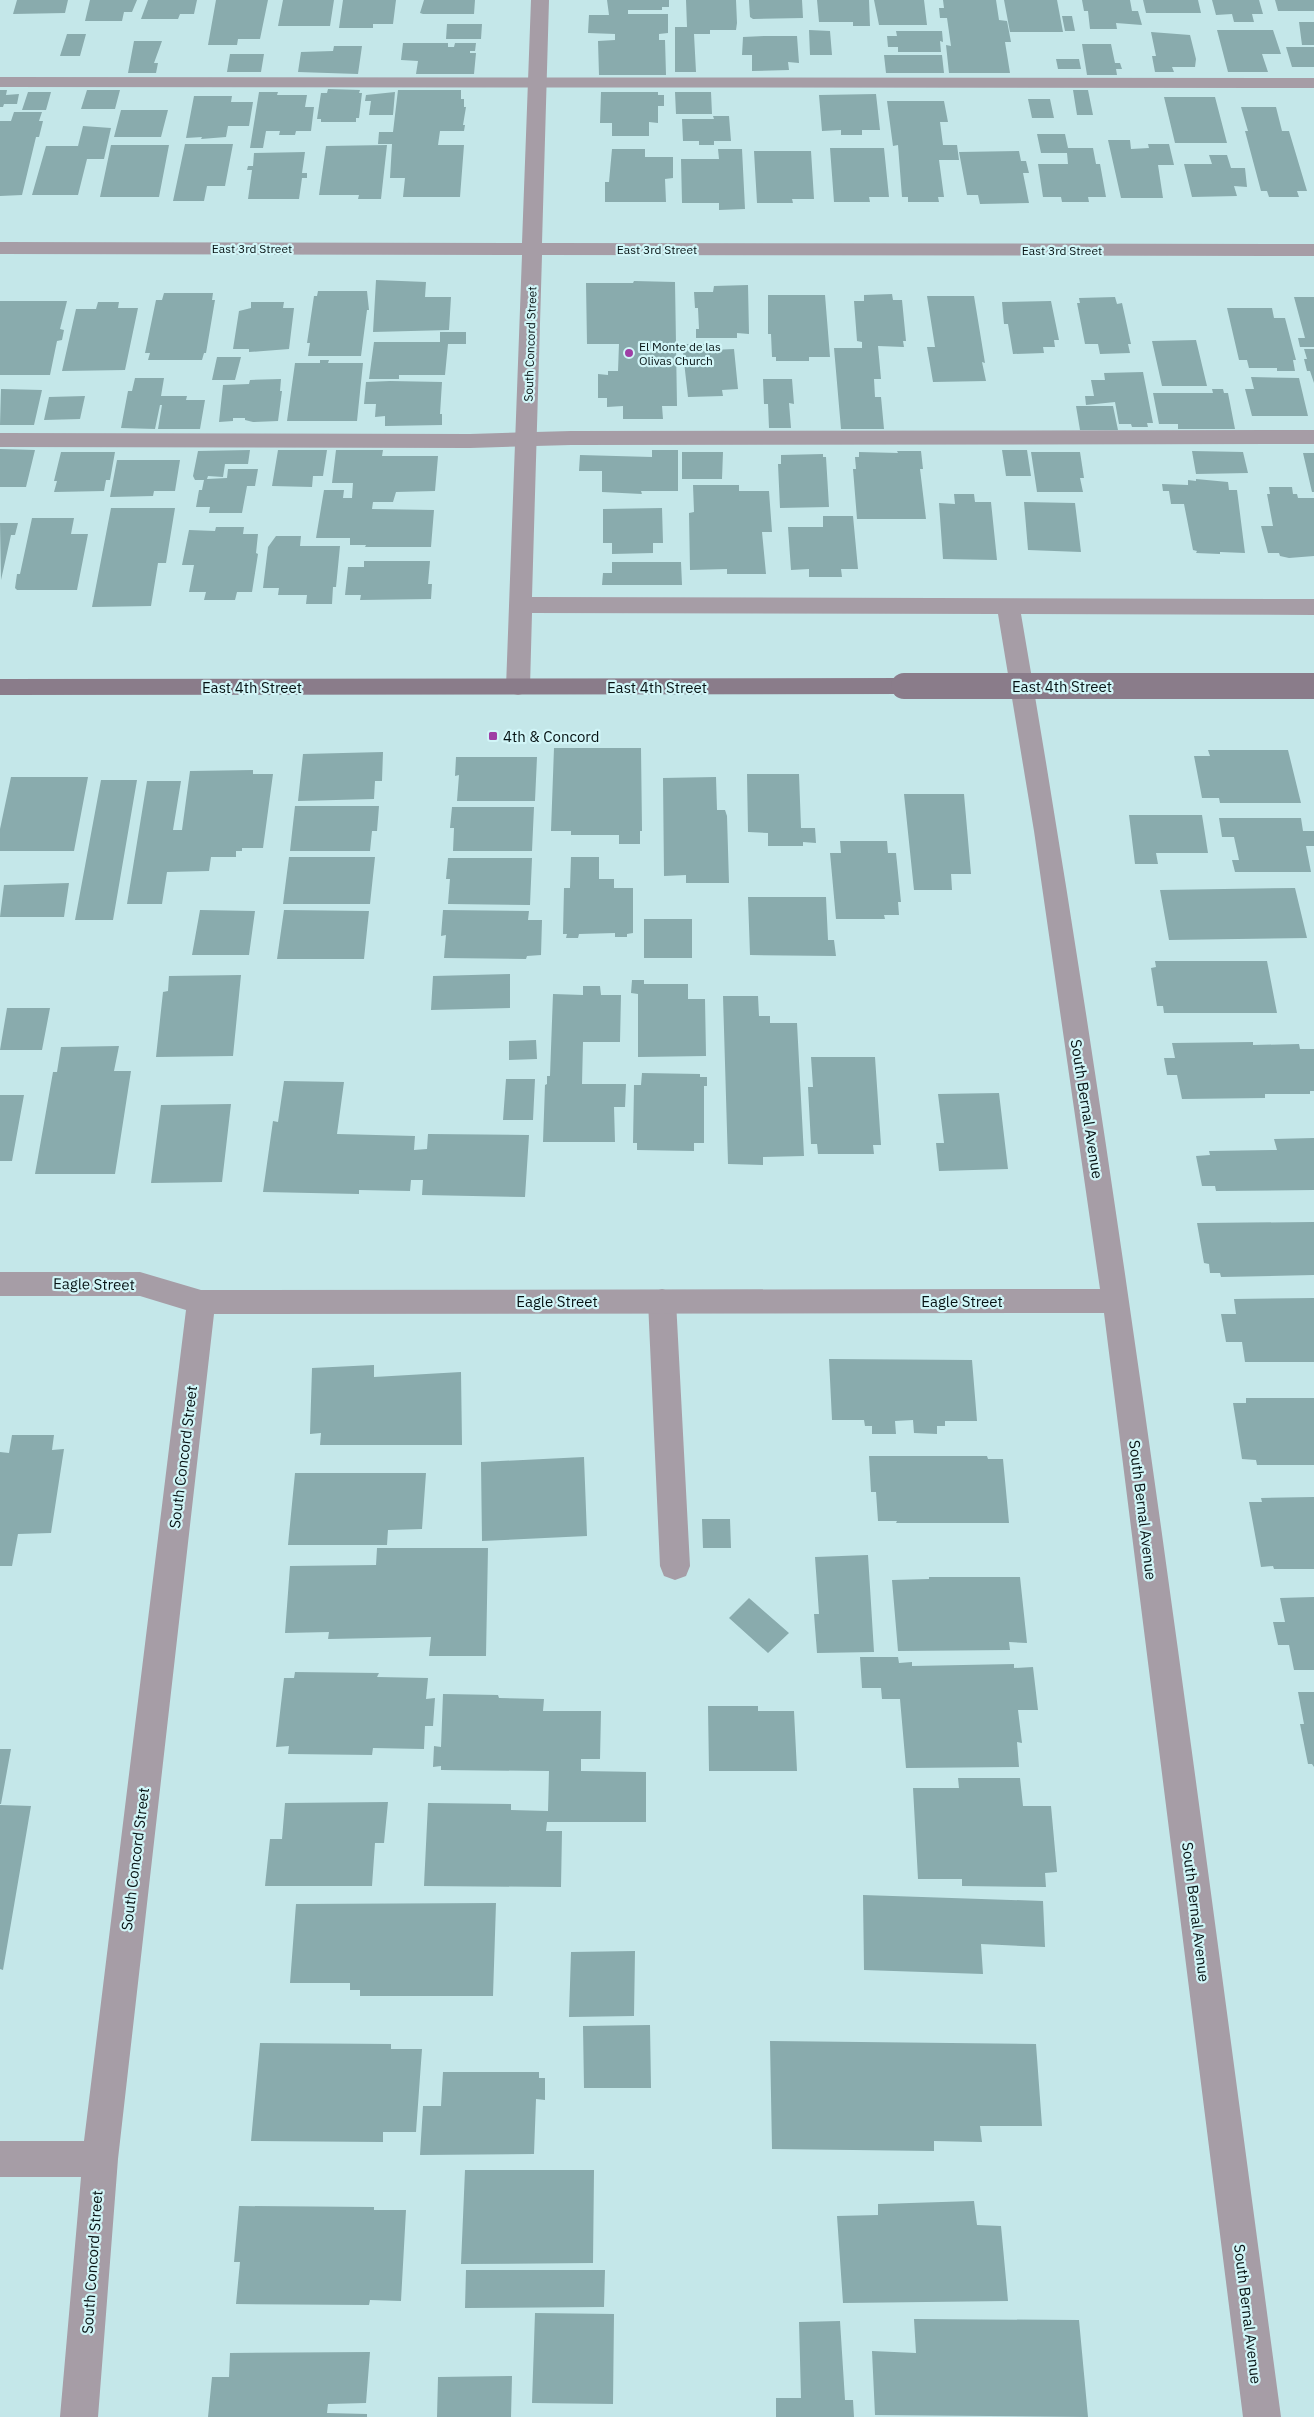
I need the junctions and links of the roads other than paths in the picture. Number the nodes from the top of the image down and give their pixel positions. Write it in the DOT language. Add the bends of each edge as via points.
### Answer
graph roads {
  1 [pos="540,0"];
  2 [pos="0,82"];
  3 [pos="538,83"];
  4 [pos="1314,83"];
  5 [pos="0,248"];
  6 [pos="534,249"];
  7 [pos="1314,250"];
  8 [pos="1314,437"];
  9 [pos="527,439"];
  10 [pos="0,440"];
  11 [pos="521,605"];
  12 [pos="1008,606"];
  13 [pos="1314,607"];
  14 [pos="1314,686"];
  15 [pos="0,687"];
  16 [pos="518,687"];
  17 [pos="0,1284"];
  18 [pos="662,1301"];
  19 [pos="1116,1301"];
  20 [pos="201,1302"];
  21 [pos="675,1566"];
  22 [pos="100,2158"];
  23 [pos="0,2159"];
  24 [pos="79,2417"];
  25 [pos="1262,2417"];
  1 -- 3 [label="street, South Concord Street"];
  2 -- 3 [label="street"];
  3 -- 4 [label="street"];
  3 -- 6 [label="street, South Concord Street"];
  5 -- 6 [label="street, East 3rd Street"];
  6 -- 7 [label="street, East 3rd Street"];
  6 -- 9 [label="street, South Concord Street"];
  8 -- 9 [label="street"];
  9 -- 10 [label="street"];
  9 -- 11 [label="street, South Concord Street"];
  11 -- 12 [label="street"];
  11 -- 16 [label="street, South Concord Street"];
  12 -- 13 [label="street"];
  12 -- 19 [label="street, South Bernal Avenue" via="1033,746"];
  14 -- 16 [label="main road, East 4th Street, bridge"];
  15 -- 16 [label="main road, East 4th Street"];
  17 -- 20 [label="street, Eagle Street" via="140,1284"];
  18 -- 19 [label="street, Eagle Street"];
  18 -- 20 [label="street, Eagle Street"];
  18 -- 21 [label="street"];
  19 -- 25 [label="street, South Bernal Avenue"];
  20 -- 22 [label="street, South Concord Street"];
  22 -- 23 [label="street"];
  22 -- 24 [label="street, South Concord Street"];
}
